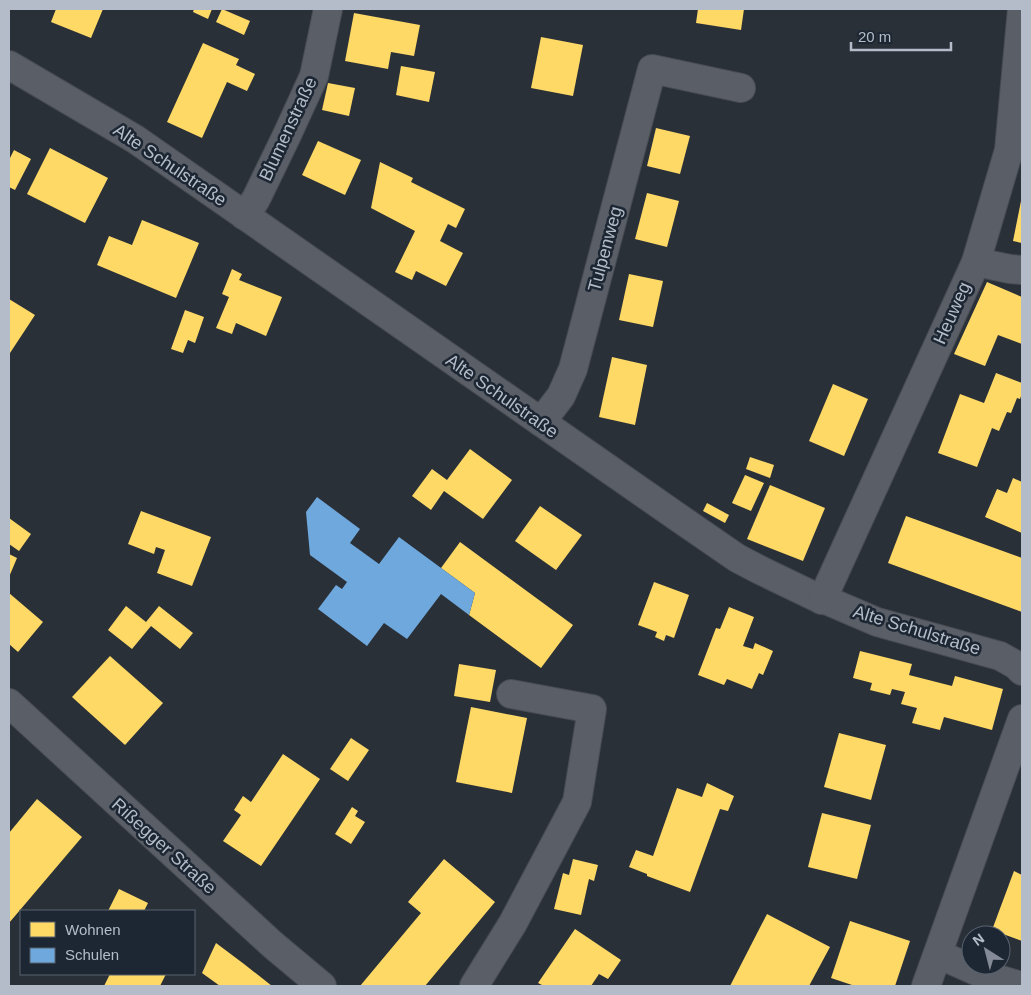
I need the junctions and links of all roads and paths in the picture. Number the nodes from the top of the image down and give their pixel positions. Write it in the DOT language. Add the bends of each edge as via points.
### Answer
graph roads {
  1 [pos="328,9"];
  2 [pos="1022,9"];
  3 [pos="9,65"];
  4 [pos="741,88"];
  5 [pos="245,216"];
  6 [pos="976,262"];
  7 [pos="1022,270"];
  8 [pos="541,422"];
  9 [pos="822,600"];
  10 [pos="1022,671"];
  11 [pos="511,694"];
  12 [pos="9,703"];
  13 [pos="1022,719"];
  14 [pos="938,954"];
  15 [pos="322,986"];
  16 [pos="474,986"];
  17 [pos="926,986"];
  18 [pos="1021,986"];
  1 -- 5 [label="street, Blumenstraße" via="314,76"];
  2 -- 6 [label="street, Heuweg" via="1009,150"];
  3 -- 5 [label="street, Alte Schulstraße" via="135,139"];
  4 -- 8 [label="street, Tulpenweg" via="652,69 573,369 561,396"];
  5 -- 8 [label="street, Alte Schulstraße"];
  6 -- 7 [label="street"];
  6 -- 9 [label="street, Heuweg"];
  8 -- 9 [label="street, Alte Schulstraße" via="738,558"];
  9 -- 10 [label="street, Alte Schulstraße" via="877,622 1000,656"];
  11 -- 16 [label="street" via="592,709 577,802 514,923"];
  12 -- 15 [label="street, Rißegger Straße"];
  13 -- 14 [label="street"];
  14 -- 17 [label="street"];
  14 -- 18 [label="street" via="985,975"];
}
